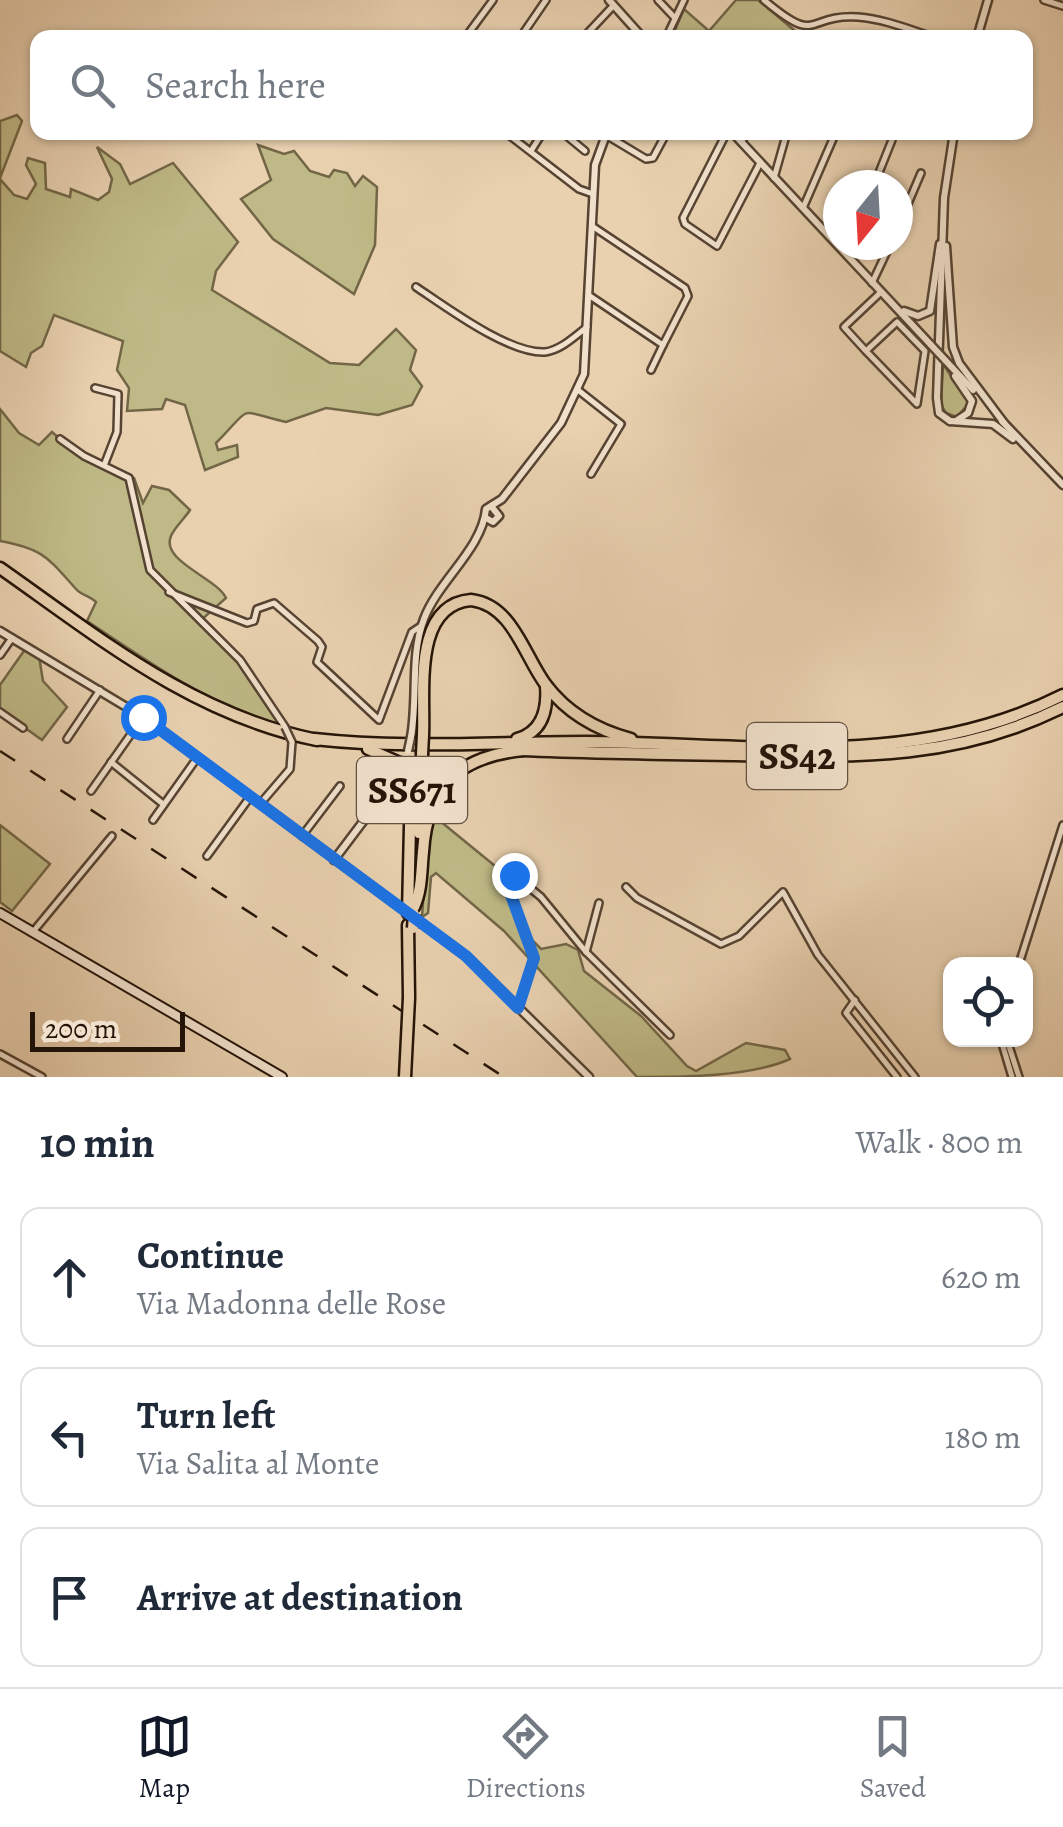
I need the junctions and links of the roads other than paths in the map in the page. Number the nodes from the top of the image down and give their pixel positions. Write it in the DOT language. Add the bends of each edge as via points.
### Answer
graph roads {
  1 [pos="492,0"];
  2 [pos="546,0"];
  3 [pos="658,0"];
  4 [pos="684,0"];
  5 [pos="764,0"];
  6 [pos="988,0"];
  7 [pos="1044,0"];
  8 [pos="611,3"];
  9 [pos="1063,6"];
  10 [pos="675,18"];
  11 [pos="471,30"];
  12 [pos="525,30"];
  13 [pos="590,30"];
  14 [pos="636,30"];
  15 [pos="670,30"];
  16 [pos="908,30"];
  17 [pos="979,30"];
  18 [pos="516,140"];
  19 [pos="538,140"];
  20 [pos="572,140"];
  21 [pos="603,140"];
  22 [pos="616,140"];
  23 [pos="662,140"];
  24 [pos="725,140"];
  25 [pos="739,140"];
  26 [pos="785,140"];
  27 [pos="833,140"];
  28 [pos="892,140"];
  29 [pos="953,140"];
  30 [pos="741,142"];
  31 [pos="585,150"];
  32 [pos="530,151"];
  33 [pos="760,163"];
  34 [pos="880,170"];
  35 [pos="921,173"];
  36 [pos="774,178"];
  37 [pos="913,192"];
  38 [pos="593,194"];
  39 [pos="803,208"];
  40 [pos="592,226"];
  41 [pos="944,228"];
  42 [pos="823,229"];
  43 [pos="851,260"];
  44 [pos="883,260"];
  45 [pos="872,283"];
  46 [pos="416,287"];
  47 [pos="883,294"];
  48 [pos="590,296"];
  49 [pos="589,325"];
  50 [pos="663,345"];
  51 [pos="866,351"];
  52 [pos="946,361"];
  53 [pos="652,370"];
  54 [pos="95,388"];
  55 [pos="578,390"];
  56 [pos="950,421"];
  57 [pos="1004,423"];
  58 [pos="60,438"];
  59 [pos="1037,459"];
  60 [pos="105,464"];
  61 [pos="590,474"];
  62 [pos="1063,485"];
  63 [pos="502,499"];
  64 [pos="491,506"];
  65 [pos="499,511"];
  66 [pos="489,520"];
  67 [pos="0,568"];
  68 [pos="169,592"];
  69 [pos="421,626"];
  70 [pos="0,631"];
  71 [pos="12,638"];
  72 [pos="0,656"];
  73 [pos="546,684"];
  74 [pos="1063,688"];
  75 [pos="100,690"];
  76 [pos="1062,704"];
  77 [pos="0,712"];
  78 [pos="143,717"];
  79 [pos="1008,720"];
  80 [pos="23,728"];
  81 [pos="417,736"];
  82 [pos="67,739"];
  83 [pos="314,739"];
  84 [pos="442,746"];
  85 [pos="480,746"];
  86 [pos="726,746"];
  87 [pos="523,750"];
  88 [pos="197,758"];
  89 [pos="111,762"];
  90 [pos="340,786"];
  91 [pos="91,790"];
  92 [pos="250,796"];
  93 [pos="260,804"];
  94 [pos="164,805"];
  95 [pos="153,820"];
  96 [pos="1063,825"];
  97 [pos="112,836"];
  98 [pos="302,836"];
  99 [pos="207,856"];
  100 [pos="334,860"];
  101 [pos="626,887"];
  102 [pos="599,903"];
  103 [pos="0,913"];
  104 [pos="412,917"];
  105 [pos="32,932"];
  106 [pos="586,952"];
  107 [pos="1022,957"];
  108 [pos="855,1000"];
  109 [pos="518,1008"];
  110 [pos="670,1035"];
  111 [pos="1006,1047"];
  112 [pos="0,1054"];
  113 [pos="42,1077"];
  114 [pos="282,1077"];
  115 [pos="405,1077"];
  116 [pos="589,1077"];
  117 [pos="897,1077"];
  118 [pos="915,1077"];
  119 [pos="1016,1077"];
  1 -- 11 [label="street"];
  2 -- 12 [label="street"];
  3 -- 10 [label="street"];
  4 -- 10 [label="street"];
  5 -- 16 [label="street" via="794,25 862,17"];
  6 -- 17 [label="street"];
  7 -- 9 [label="street"];
  8 -- 13 [label="street"];
  8 -- 14 [label="street"];
  10 -- 15 [label="street"];
  18 -- 32 [label="street"];
  19 -- 32 [label="street"];
  20 -- 31 [label="street"];
  21 -- 38 [label="street"];
  22 -- 23 [label="street" via="646,159"];
  24 -- 33 [label="street" via="683,218 717,246"];
  25 -- 30 [label="street"];
  26 -- 36 [label="street"];
  27 -- 39 [label="street"];
  28 -- 34 [label="street"];
  29 -- 41 [label="street"];
  30 -- 33 [label="street"];
  32 -- 38 [label="street"];
  33 -- 36 [label="street"];
  35 -- 37 [label="street"];
  36 -- 39 [label="street"];
  38 -- 40 [label="street"];
  39 -- 42 [label="street"];
  40 -- 48 [label="street"];
  40 -- 50 [label="street" via="687,292"];
  41 -- 47 [label="street" via="930,311 913,316"];
  41 -- 56 [label="street" via="937,407"];
  41 -- 57 [label="street" via="953,347"];
  43 -- 45 [label="street"];
  44 -- 45 [label="street"];
  45 -- 47 [label="street"];
  46 -- 49 [label="street" via="485,330 539,352 554,350"];
  47 -- 51 [label="street" via="844,327"];
  47 -- 52 [label="street, bridge"];
  48 -- 49 [label="street"];
  48 -- 50 [label="street"];
  49 -- 55 [label="street"];
  50 -- 53 [label="street"];
  51 -- 51 [label="street" via="912,402 919,403 925,351 899,322"];
  52 -- 56 [label="street" via="972,401 965,416"];
  52 -- 57 [label="street"];
  54 -- 60 [label="street" via="118,394 117,432"];
  55 -- 61 [label="street" via="621,424"];
  55 -- 63 [label="street"];
  56 -- 59 [label="street" via="994,424"];
  57 -- 59 [label="street"];
  58 -- 60 [label="street"];
  59 -- 62 [label="street"];
  60 -- 68 [label="street" via="130,478 150,570"];
  63 -- 64 [label="street"];
  63 -- 65 [label="street"];
  64 -- 65 [label="street"];
  64 -- 66 [label="street"];
  65 -- 66 [label="street"];
  66 -- 69 [label="street"];
  67 -- 83 [label="highway, SS42" via="174,689 250,724"];
  68 -- 69 [label="street" via="248,624 257,609 274,602 318,641 316,662 379,720 412,632"];
  68 -- 93 [label="street, bridge" via="240,660 286,728 290,769"];
  69 -- 81 [label="street"];
  70 -- 71 [label="street"];
  71 -- 72 [label="street"];
  71 -- 75 [label="street"];
  73 -- 81 [label="highway, SS671" via="497,609 476,600 457,602 438,616 428,639"];
  73 -- 84 [label="highway" via="545,714 526,736"];
  73 -- 86 [label="highway, SS671" via="576,715 610,733"];
  74 -- 79 [label="highway"];
  75 -- 78 [label="street"];
  75 -- 82 [label="street"];
  76 -- 79 [label="highway, SS42"];
  76 -- 87 [label="highway, SS42" via="982,740 908,754"];
  77 -- 80 [label="street"];
  78 -- 88 [label="street"];
  78 -- 89 [label="street"];
  79 -- 86 [label="highway, SS42" via="891,746"];
  81 -- 100 [label="street, bridge" via="399,774"];
  81 -- 104 [label="highway, SS671, bridge" via="422,754"];
  83 -- 84 [label="highway, SS42"];
  83 -- 104 [label="highway, SS671" via="380,751 408,772"];
  84 -- 85 [label="highway, SS42"];
  85 -- 86 [label="highway, SS42"];
  85 -- 87 [label="highway"];
  87 -- 104 [label="highway" via="483,757 444,784 424,828"];
  88 -- 92 [label="street"];
  88 -- 94 [label="street"];
  89 -- 91 [label="street"];
  89 -- 94 [label="street"];
  90 -- 98 [label="street"];
  92 -- 93 [label="street"];
  92 -- 99 [label="street"];
  93 -- 98 [label="street"];
  94 -- 95 [label="street"];
  96 -- 107 [label="street"];
  97 -- 105 [label="street"];
  98 -- 100 [label="street"];
  100 -- 109 [label="street" via="466,956"];
  101 -- 108 [label="street" via="722,944 783,892 813,948"];
  102 -- 106 [label="street"];
  103 -- 105 [label="main road"];
  104 -- 115 [label="highway, SS671, bridge"];
  105 -- 114 [label="main road"];
  106 -- 109 [label="street" via="514,875 507,884 534,958"];
  106 -- 110 [label="street"];
  108 -- 117 [label="street" via="846,1013"];
  108 -- 118 [label="street"];
  109 -- 116 [label="street"];
  111 -- 119 [label="street"];
  112 -- 113 [label="street"];
}
